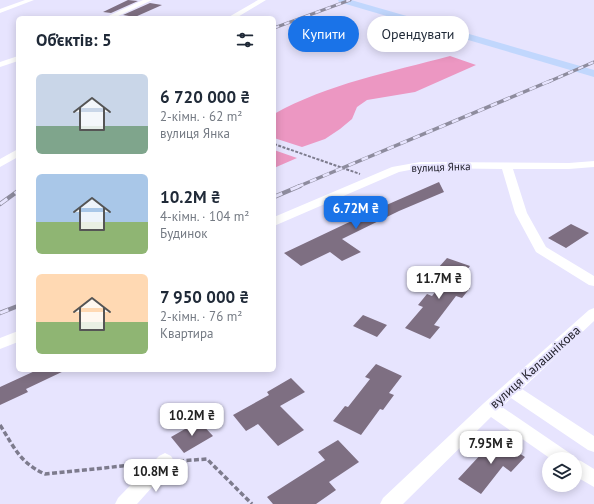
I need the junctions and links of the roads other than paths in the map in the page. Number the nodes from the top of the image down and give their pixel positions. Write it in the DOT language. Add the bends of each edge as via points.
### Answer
graph roads {
  1 [pos="31,0"];
  2 [pos="149,0"];
  3 [pos="263,0"];
  4 [pos="342,0"];
  5 [pos="0,11"];
  6 [pos="113,16"];
  7 [pos="235,16"];
  8 [pos="16,59"];
  9 [pos="2,63"];
  10 [pos="16,65"];
  11 [pos="594,74"];
  12 [pos="16,153"];
  13 [pos="0,164"];
  14 [pos="594,164"];
  15 [pos="508,166"];
  16 [pos="276,221"];
  17 [pos="594,282"];
  18 [pos="594,313"];
  19 [pos="16,337"];
  20 [pos="0,344"];
  21 [pos="511,390"];
  22 [pos="490,408"];
  23 [pos="594,445"];
  24 [pos="555,452"];
  25 [pos="165,461"];
  26 [pos="582,471"];
  27 [pos="594,479"];
  28 [pos="125,504"];
  29 [pos="390,504"];
  1 -- 5 [label="street"];
  2 -- 6 [label="street"];
  3 -- 7 [label="street"];
  4 -- 11 [label="main road"];
  8 -- 9 [label="street"];
  9 -- 10 [label="street"];
  12 -- 13 [label="street"];
  14 -- 15 [label="street, вулиця Янка"];
  15 -- 16 [label="street, вулиця Янка" via="420,165 396,169"];
  15 -- 17 [label="street" via="520,213 540,249"];
  18 -- 21 [label="street, вулиця Калашнікова"];
  19 -- 20 [label="street"];
  21 -- 22 [label="street, вулиця Калашнікова"];
  21 -- 23 [label="street"];
  22 -- 24 [label="street"];
  22 -- 29 [label="street, вулиця Калашнікова"];
  25 -- 28 [label="street"];
  26 -- 27 [label="street"];
}
